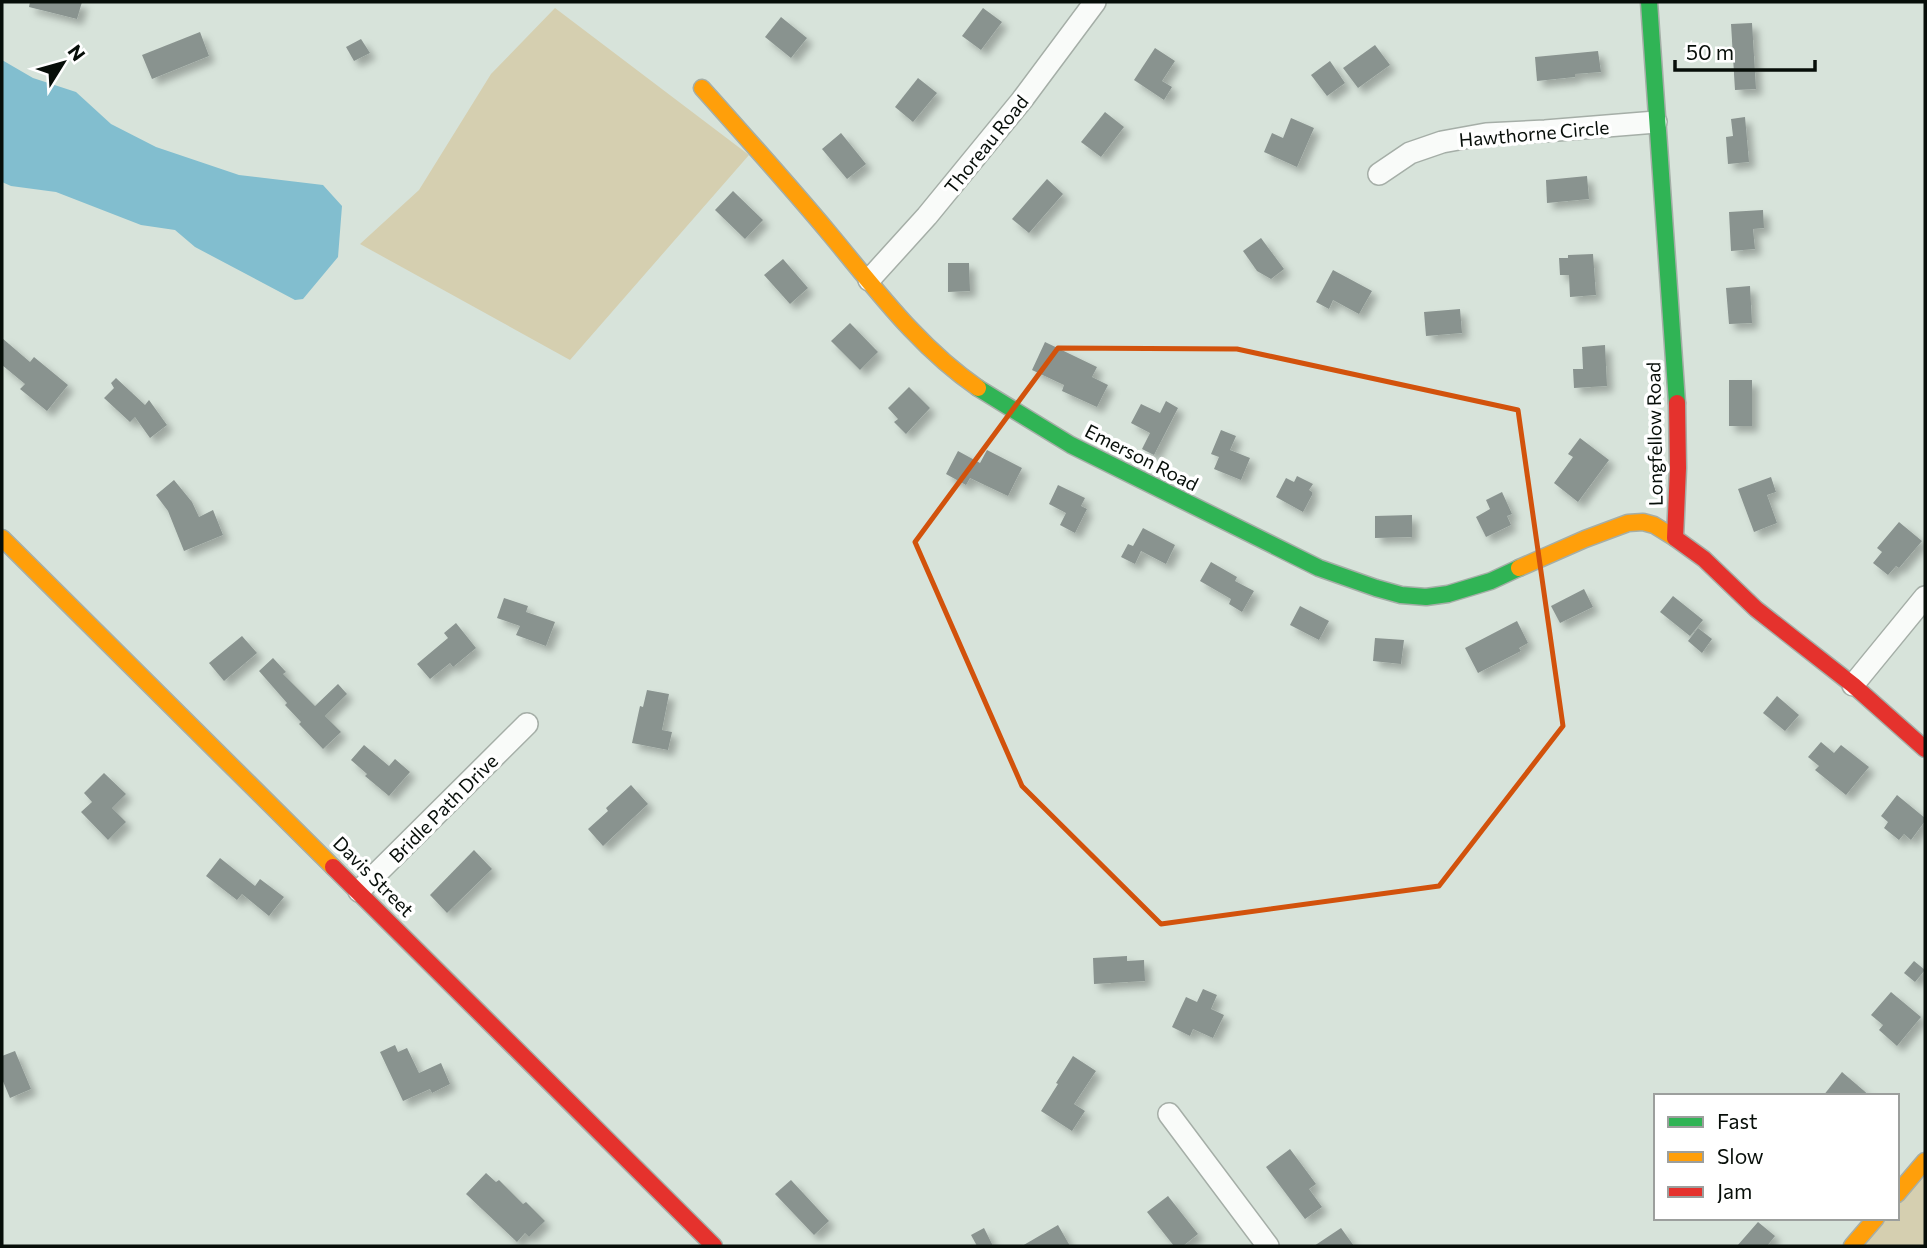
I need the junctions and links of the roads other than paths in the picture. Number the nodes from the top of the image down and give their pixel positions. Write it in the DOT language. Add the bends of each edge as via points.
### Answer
graph roads {
  1 [pos="1095,2"];
  2 [pos="1649,2"];
  3 [pos="702,88"];
  4 [pos="1657,122"];
  5 [pos="1379,174"];
  6 [pos="869,280"];
  7 [pos="2,538"];
  8 [pos="1675,538"];
  9 [pos="1925,597"];
  10 [pos="1853,685"];
  11 [pos="527,724"];
  12 [pos="1925,749"];
  13 [pos="359,891"];
  14 [pos="1169,1114"];
  15 [pos="1925,1161"];
  16 [pos="1899,1192"];
  17 [pos="1874,1220"];
  18 [pos="714,1246"];
  19 [pos="1268,1246"];
  20 [pos="1852,1246"];
  1 -- 6 [label="street, Thoreau Road" via="1022,100"];
  2 -- 4 [label="street, Longfellow Road"];
  3 -- 6 [label="street, Emerson Road"];
  4 -- 5 [label="street, Hawthorne Circle" via="1486,134 1441,142 1410,153"];
  4 -- 8 [label="street, Longfellow Road" via="1677,396"];
  6 -- 8 [label="street, Emerson Road" via="934,354 1020,415 1070,445 1288,554 1376,588 1426,597 1448,594 1628,523 1654,525"];
  7 -- 13 [label="street, Davis Street"];
  8 -- 10 [label="street"];
  9 -- 10 [label="street"];
  10 -- 12 [label="street"];
  11 -- 13 [label="street, Bridle Path Drive"];
  13 -- 18 [label="street, Davis Street"];
  14 -- 19 [label="street"];
  15 -- 16 [label="street"];
  17 -- 20 [label="street"];
}
